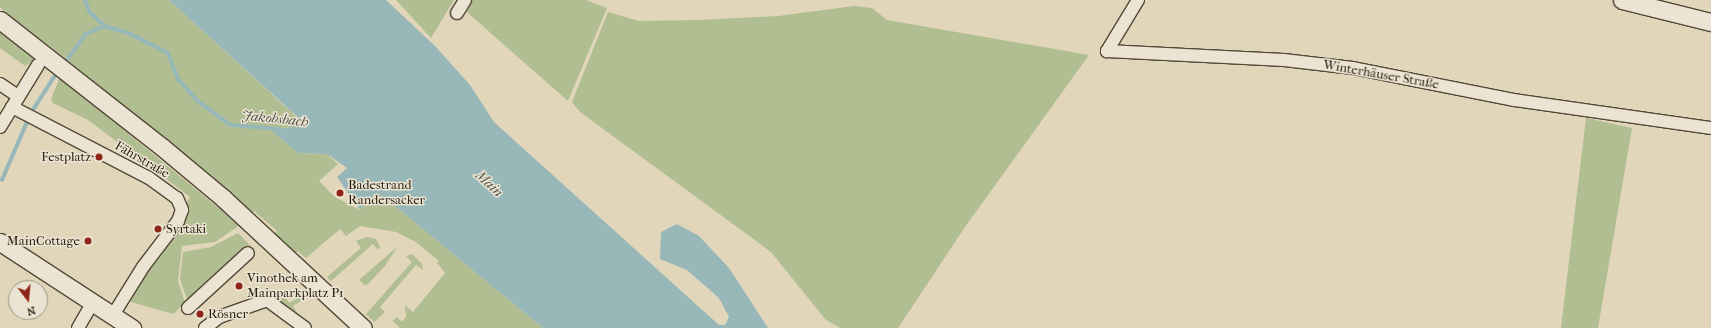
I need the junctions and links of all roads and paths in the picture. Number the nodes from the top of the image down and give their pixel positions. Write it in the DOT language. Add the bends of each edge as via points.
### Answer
graph roads {
  1 [pos="465,0"];
  2 [pos="1138,0"];
  3 [pos="1622,0"];
  4 [pos="457,13"];
  5 [pos="0,20"];
  6 [pos="1711,22"];
  7 [pos="39,58"];
  8 [pos="0,84"];
  9 [pos="15,101"];
  10 [pos="0,127"];
  11 [pos="1711,128"];
  12 [pos="0,242"];
  13 [pos="248,253"];
  14 [pos="93,302"];
  15 [pos="188,308"];
  16 [pos="113,315"];
  17 [pos="78,328"];
  18 [pos="132,328"];
  19 [pos="205,328"];
  20 [pos="305,328"];
  21 [pos="363,328"];
  1 -- 4 [label="street"];
  2 -- 11 [label="street, Winterhäuser Straße" via="1107,51 1284,60 1354,68 1514,100"];
  3 -- 6 [label="main road"];
  5 -- 7 [label="main road"];
  7 -- 9 [label="street"];
  7 -- 21 [label="main road" via="66,71 223,198"];
  8 -- 9 [label="street, Fährstraße"];
  9 -- 10 [label="street"];
  9 -- 16 [label="street, Fährstraße" via="27,115 149,178 177,198 182,210 178,221 143,267"];
  12 -- 14 [label="main road"];
  13 -- 15 [label="street"];
  14 -- 16 [label="main road"];
  14 -- 17 [label="street"];
  16 -- 18 [label="main road"];
  19 -- 20 [label="street" via="219,317 268,300"];
}
